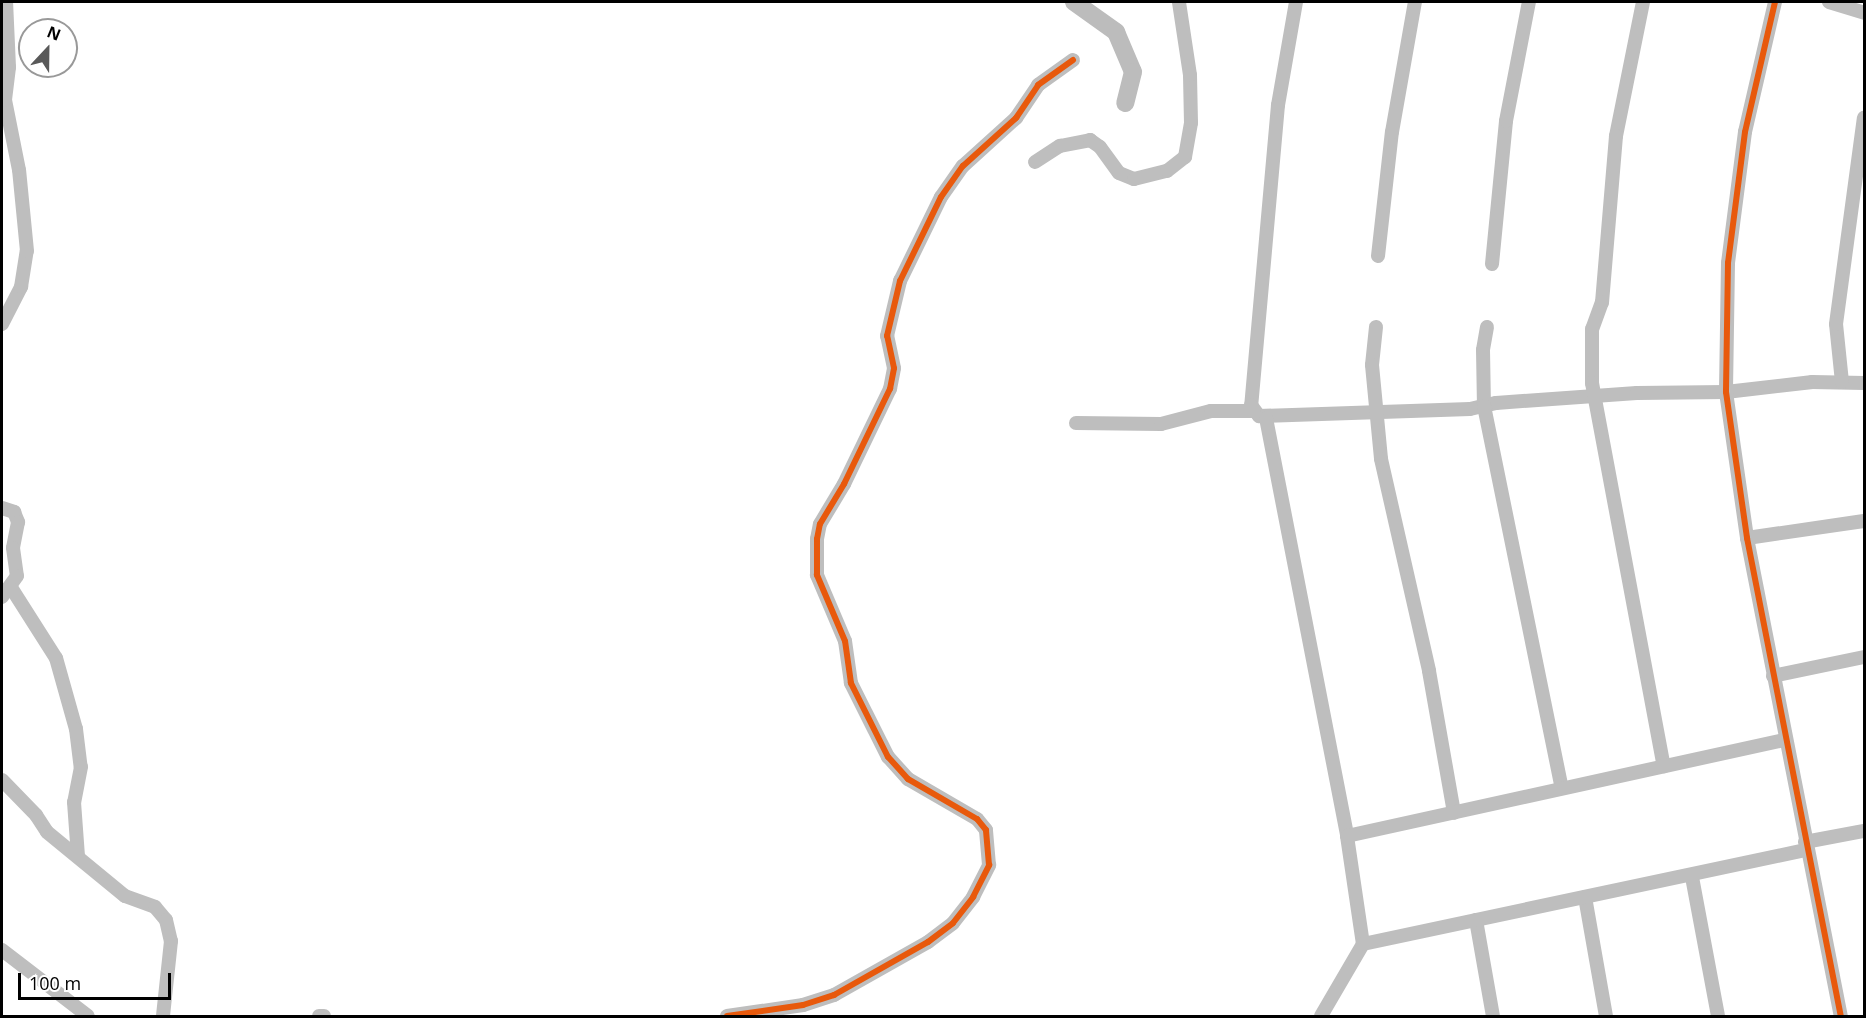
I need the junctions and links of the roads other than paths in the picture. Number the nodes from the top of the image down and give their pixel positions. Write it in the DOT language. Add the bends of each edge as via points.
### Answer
graph roads {
  1 [pos="6,2"];
  2 [pos="1179,2"];
  3 [pos="1296,2"];
  4 [pos="1415,2"];
  5 [pos="1529,2"];
  6 [pos="1643,2"];
  7 [pos="1775,2"];
  8 [pos="1829,2"];
  9 [pos="1864,13"];
  10 [pos="1073,60"];
  11 [pos="1864,118"];
  12 [pos="1035,162"];
  13 [pos="1378,256"];
  14 [pos="1492,264"];
  15 [pos="2,324"];
  16 [pos="1376,327"];
  17 [pos="1487,327"];
  18 [pos="1842,382"];
  19 [pos="1864,383"];
  20 [pos="1726,392"];
  21 [pos="1593,397"];
  22 [pos="1484,406"];
  23 [pos="1376,411"];
  24 [pos="1260,415"];
  25 [pos="1076,423"];
  26 [pos="2,508"];
  27 [pos="1864,521"];
  28 [pos="1747,538"];
  29 [pos="7,593"];
  30 [pos="1864,657"];
  31 [pos="1773,676"];
  32 [pos="1785,740"];
  33 [pos="1664,766"];
  34 [pos="2,780"];
  35 [pos="1562,788"];
  36 [pos="1454,813"];
  37 [pos="1864,831"];
  38 [pos="1347,836"];
  39 [pos="1806,846"];
  40 [pos="78,856"];
  41 [pos="1692,877"];
  42 [pos="1585,897"];
  43 [pos="1476,920"];
  44 [pos="1362,945"];
  45 [pos="2,950"];
  46 [pos="88,1017"];
  47 [pos="163,1017"];
  48 [pos="319,1017"];
  49 [pos="324,1017"];
  50 [pos="727,1017"];
  51 [pos="1321,1017"];
  52 [pos="1493,1017"];
  53 [pos="1606,1017"];
  54 [pos="1718,1017"];
  55 [pos="1841,1017"];
  1 -- 15 [label="street" via="9,67 5,100 19,170 27,251 21,287"];
  2 -- 12 [label="street" via="1190,75 1191,123 1185,157 1167,171 1134,179 1119,173 1090,140 1060,146"];
  3 -- 24 [label="street" via="1278,105 1251,405"];
  4 -- 13 [label="street" via="1392,132"];
  5 -- 14 [label="street" via="1506,121"];
  6 -- 21 [label="street" via="1616,136 1602,302 1592,329"];
  7 -- 20 [label="street" via="1745,132 1730,252"];
  8 -- 9 [label="street"];
  10 -- 50 [label="street" via="1038,85 1016,117 963,166 941,197 900,281 886,336 894,368 890,389 820,525 817,539 817,575 845,641 851,683 888,757 908,779 977,819 986,830 989,865 973,897 953,923 928,942 834,995 803,1005"];
  11 -- 18 [label="street" via="1836,324"];
  16 -- 23 [label="street" via="1372,365"];
  17 -- 22 [label="street" via="1483,350"];
  18 -- 19 [label="street"];
  18 -- 20 [label="street"];
  20 -- 21 [label="street"];
  20 -- 28 [label="street"];
  21 -- 22 [label="street"];
  21 -- 33 [label="street"];
  22 -- 23 [label="street"];
  22 -- 35 [label="street"];
  23 -- 24 [label="street"];
  23 -- 36 [label="street" via="1383,475 1427,660"];
  24 -- 25 [label="street" via="1210,411 1161,424"];
  24 -- 38 [label="street"];
  26 -- 29 [label="street" via="14,512 18,522 13,548 18,570"];
  27 -- 28 [label="street"];
  28 -- 31 [label="street"];
  29 -- 40 [label="street" via="56,658 76,729 81,775 74,802"];
  30 -- 31 [label="street"];
  31 -- 32 [label="street"];
  32 -- 33 [label="street"];
  32 -- 39 [label="street"];
  33 -- 35 [label="street"];
  34 -- 40 [label="street" via="36,815 46,832"];
  35 -- 36 [label="street"];
  36 -- 38 [label="street"];
  37 -- 39 [label="street"];
  38 -- 44 [label="street"];
  39 -- 41 [label="street"];
  39 -- 55 [label="street"];
  40 -- 47 [label="street" via="125,896 155,907 166,920 171,941"];
  41 -- 42 [label="street"];
  41 -- 54 [label="street"];
  42 -- 43 [label="street"];
  42 -- 53 [label="street"];
  43 -- 44 [label="street"];
  43 -- 52 [label="street"];
  44 -- 51 [label="street"];
  45 -- 46 [label="street"];
  48 -- 49 [label="street"];
}
